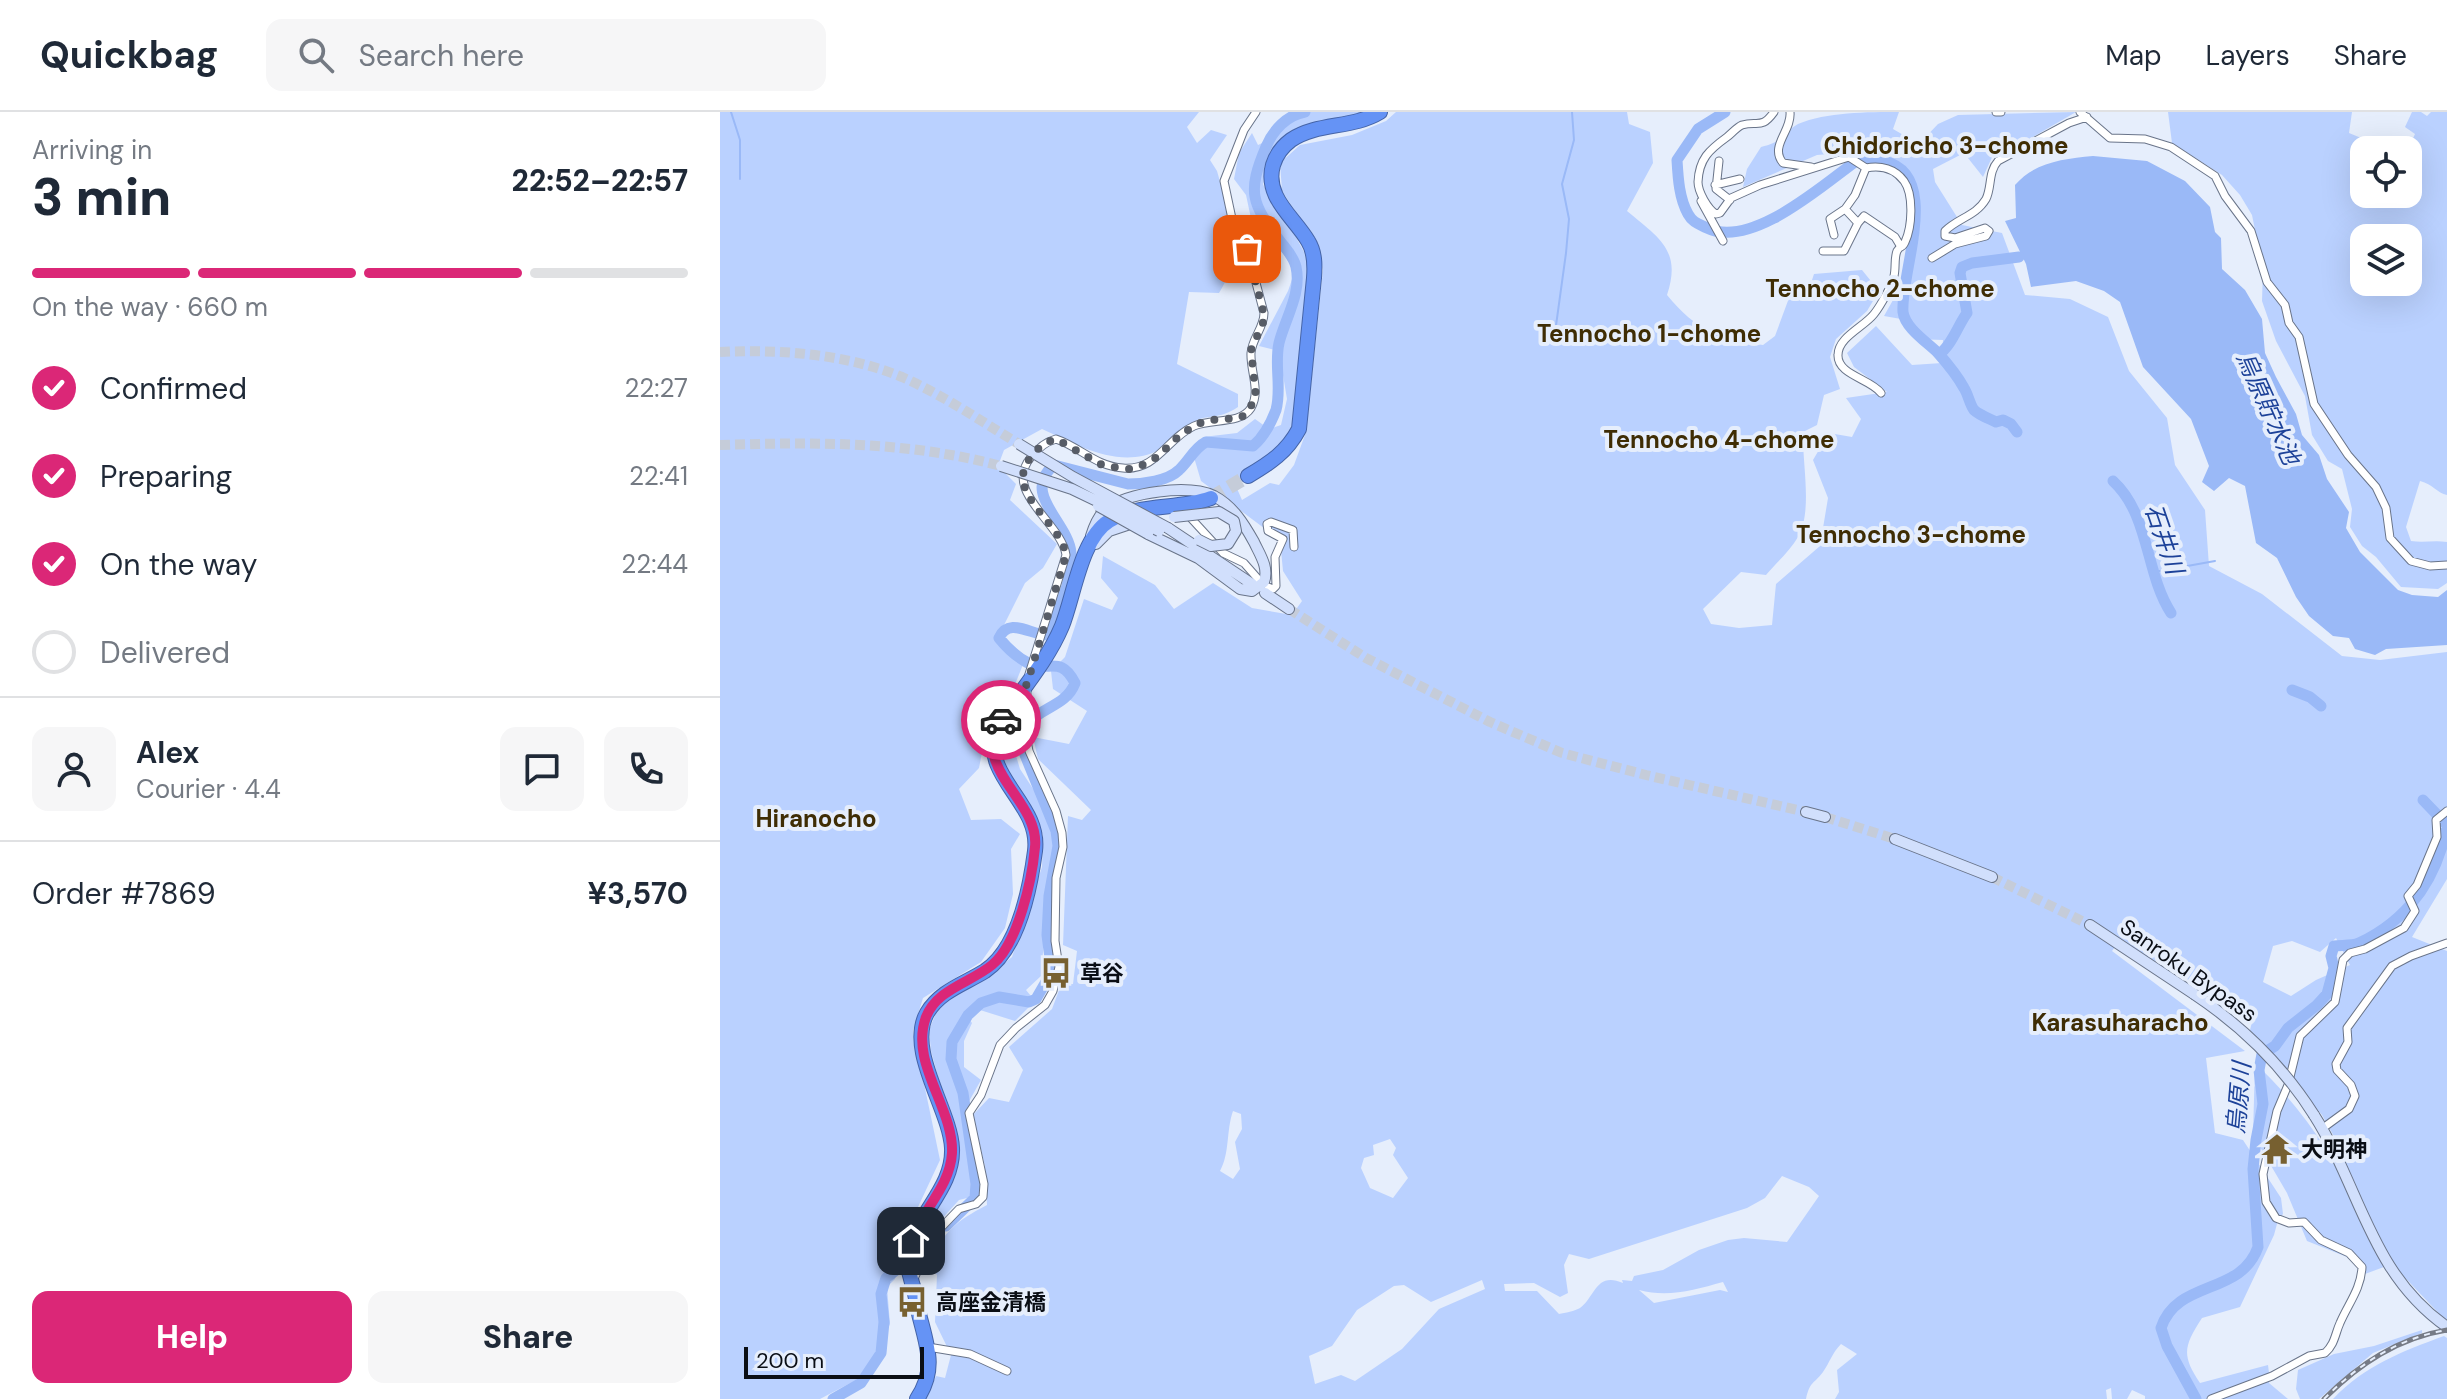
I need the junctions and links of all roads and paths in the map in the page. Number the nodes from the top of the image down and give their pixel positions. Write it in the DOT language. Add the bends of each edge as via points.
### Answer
graph roads {
  1 [pos="1256,112"];
  2 [pos="1380,112"];
  3 [pos="1774,112"];
  4 [pos="1790,112"];
  5 [pos="2083,115"];
  6 [pos="1719,161"];
  7 [pos="1811,167"];
  8 [pos="1865,167"];
  9 [pos="1699,169"];
  10 [pos="1740,179"];
  11 [pos="1715,185"];
  12 [pos="1730,200"];
  13 [pos="1845,209"];
  14 [pos="1858,223"];
  15 [pos="1834,235"];
  16 [pos="1722,240"];
  17 [pos="1901,247"];
  18 [pos="1823,251"];
  19 [pos="1932,258"];
  20 [pos="1881,393"];
  21 [pos="1019,444"];
  22 [pos="1001,466"];
  23 [pos="1248,476"];
  24 [pos="1211,498"];
  25 [pos="1170,521"];
  26 [pos="1294,547"];
  27 [pos="1086,553"];
  28 [pos="2447,565"];
  29 [pos="1256,582"];
  30 [pos="1266,590"];
  31 [pos="1289,609"];
  32 [pos="1067,612"];
  33 [pos="1030,679"];
  34 [pos="1806,812"];
  35 [pos="2445,812"];
  36 [pos="1825,817"];
  37 [pos="1895,839"];
  38 [pos="1992,877"];
  39 [pos="2090,925"];
  40 [pos="2447,943"];
  41 [pos="2323,1128"];
  42 [pos="911,1280"];
  43 [pos="2447,1327"];
  44 [pos="928,1347"];
  45 [pos="1007,1371"];
  46 [pos="917,1399"];
  47 [pos="2211,1399"];
  1 -- 33 [label="street" via="1224,181 1234,228 1247,249 1264,313 1251,350 1256,397 1240,418 1209,420 1187,429 1137,468 1104,466 1056,439 1042,445 1026,463 1023,483 1066,555"];
  2 -- 23 [label="highway" via="1355,124 1305,132 1283,146 1274,161 1274,191 1308,241 1314,278 1299,429 1277,458"];
  3 -- 9 [label="street" via="1758,126 1742,125 1704,154"];
  4 -- 7 [label="street" via="1778,156 1783,163"];
  5 -- 19 [label="street" via="1993,165 1985,199 1969,217 1945,231 1945,236 1955,238 1985,228 1986,236 1955,244"];
  5 -- 28 [label="street" via="2110,138 2145,139 2171,147 2215,176 2251,231 2267,282 2299,337 2314,404 2376,487 2386,508 2390,538 2411,561"];
  6 -- 11 [label="street"];
  7 -- 8 [label="street" via="1853,157"];
  7 -- 12 [label="street"];
  8 -- 13 [label="street"];
  8 -- 17 [label="street" via="1887,168 1908,187 1910,213"];
  9 -- 12 [label="street" via="1698,188 1711,211 1720,213"];
  9 -- 16 [label="street" via="1696,192"];
  10 -- 11 [label="street"];
  11 -- 12 [label="street"];
  13 -- 14 [label="street"];
  13 -- 15 [label="street" via="1830,219"];
  14 -- 17 [label="street" via="1864,216"];
  14 -- 18 [label="street" via="1844,251"];
  17 -- 20 [label="street" via="1894,277 1874,314 1839,348 1837,358 1854,377 1876,385"];
  21 -- 25 [label="street, bridge" via="1090,486"];
  22 -- 25 [label="street, bridge" via="1072,489 1108,514"];
  24 -- 25 [label="highway"];
  25 -- 25 [label="street, bridge" via="1217,547 1228,544 1236,531 1234,521 1219,512"];
  25 -- 27 [label="highway" via="1131,513 1110,520"];
  25 -- 27 [label="street" via="1198,558 1240,589 1252,591 1264,582 1265,566 1243,523 1222,502 1197,491 1174,490 1114,505 1097,520"];
  25 -- 29 [label="street" via="1222,564"];
  25 -- 29 [label="street" via="1196,522 1223,553 1244,563"];
  25 -- 32 [label="street" via="1130,523 1103,535"];
  26 -- 30 [label="street" via="1293,530 1267,524 1283,542 1275,557 1276,586"];
  27 -- 32 [label="highway"];
  30 -- 31 [label="street"];
  32 -- 33 [label="highway"];
  33 -- 42 [label="street" via="1029,751 1062,833 1056,878 1059,973 1045,1005 1000,1045 969,1113 983,1197 959,1209 933,1236"];
  33 -- 42 [label="highway" via="992,741 998,767 1034,826 1032,865 1010,945 991,966 942,996 924,1021 924,1052 952,1155 942,1187 913,1235"];
  34 -- 36 [label="street"];
  35 -- 47 [label="street" via="2436,820 2437,837 2409,897 2415,908 2404,928 2343,960 2335,1002 2300,1036 2265,1165 2266,1202 2276,1218 2304,1222 2321,1240 2349,1253 2362,1267 2361,1281 2325,1353"];
  37 -- 38 [label="street"];
  39 -- 41 [label="street, Sanroku Bypass, bridge" via="2194,994 2262,1049"];
  40 -- 41 [label="street" via="2392,966 2347,1028 2348,1042 2336,1064 2355,1096 2349,1109"];
  41 -- 43 [label="street, Sanroku Bypass" via="2385,1263"];
  42 -- 44 [label="highway"];
  44 -- 45 [label="street" via="970,1354"];
  44 -- 46 [label="highway" via="930,1369"];
}
